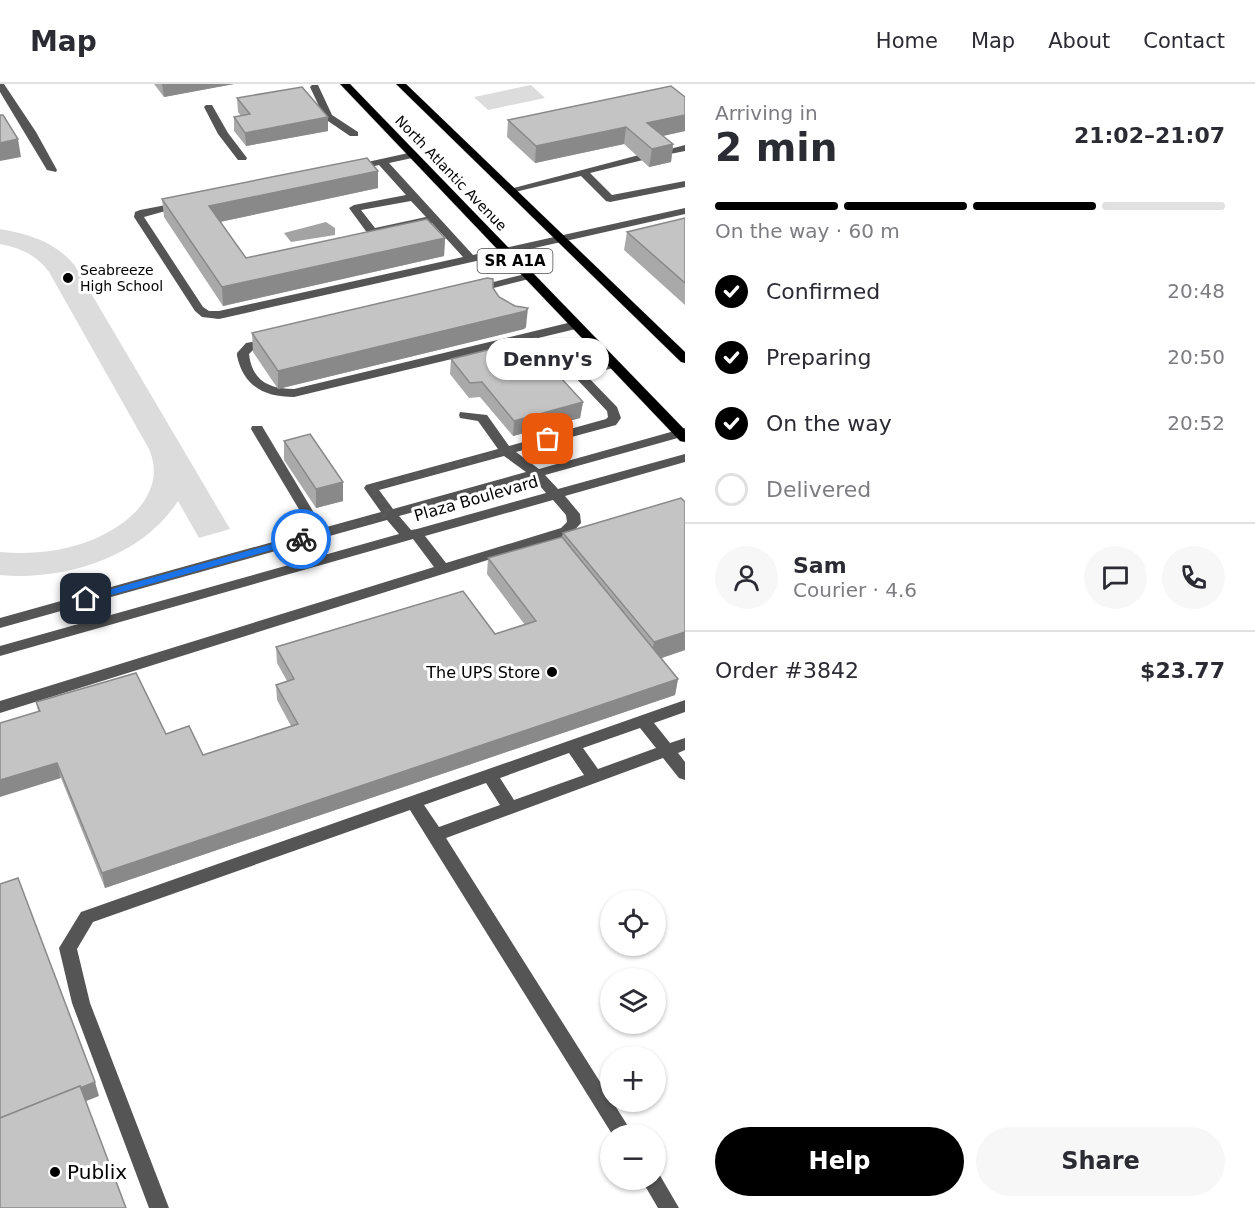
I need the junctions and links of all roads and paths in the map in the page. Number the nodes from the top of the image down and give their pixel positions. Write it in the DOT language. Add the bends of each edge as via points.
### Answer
graph roads {
  1 [pos="345,84"];
  2 [pos="401,84"];
  3 [pos="0,85"];
  4 [pos="315,87"];
  5 [pos="209,107"];
  6 [pos="354,134"];
  7 [pos="685,148"];
  8 [pos="660,153"];
  9 [pos="413,155"];
  10 [pos="242,158"];
  11 [pos="639,158"];
  12 [pos="382,162"];
  13 [pos="346,169"];
  14 [pos="52,170"];
  15 [pos="584,172"];
  16 [pos="685,184"];
  17 [pos="511,190"];
  18 [pos="413,197"];
  19 [pos="200,200"];
  20 [pos="685,211"];
  21 [pos="434,219"];
  22 [pos="562,240"];
  23 [pos="504,250"];
  24 [pos="470,258"];
  25 [pos="529,276"];
  26 [pos="464,292"];
  27 [pos="576,325"];
  28 [pos="284,338"];
  29 [pos="685,359"];
  30 [pos="613,364"];
  31 [pos="465,415"];
  32 [pos="257,429"];
  33 [pos="683,434"];
  34 [pos="506,451"];
  35 [pos="685,458"];
  36 [pos="536,473"];
  37 [pos="556,494"];
  38 [pos="390,514"];
  39 [pos="320,534"];
  40 [pos="412,534"];
  41 [pos="444,570"];
  42 [pos="0,624"];
  43 [pos="0,651"];
  44 [pos="685,706"];
  45 [pos="0,707"];
  46 [pos="643,721"];
  47 [pos="685,744"];
  48 [pos="573,746"];
  49 [pos="666,751"];
  50 [pos="685,774"];
  51 [pos="489,775"];
  52 [pos="594,777"];
  53 [pos="414,802"];
  54 [pos="511,808"];
  55 [pos="436,835"];
  56 [pos="617,1124"];
  57 [pos="658,1190"];
  58 [pos="159,1208"];
  59 [pos="669,1208"];
  1 -- 9 [label="main road, North Atlantic Avenue / SR A1A"];
  2 -- 17 [label="main road, North Atlantic Avenue / SR A1A"];
  3 -- 14 [label="street"];
  4 -- 6 [label="street" via="328,117"];
  5 -- 10 [label="street"];
  7 -- 8 [label="street"];
  9 -- 12 [label="street"];
  9 -- 23 [label="main road, North Atlantic Avenue / SR A1A"];
  11 -- 15 [label="street"];
  12 -- 13 [label="street"];
  12 -- 18 [label="street"];
  15 -- 16 [label="street" via="610,199"];
  15 -- 17 [label="street"];
  17 -- 22 [label="main road, North Atlantic Avenue / SR A1A"];
  18 -- 21 [label="street"];
  18 -- 21 [label="street" via="354,208 372,232"];
  19 -- 24 [label="street" via="139,214 199,309 206,314 219,315"];
  20 -- 22 [label="street"];
  21 -- 24 [label="street"];
  22 -- 23 [label="street"];
  22 -- 29 [label="main road, North Atlantic Avenue / SR A1A"];
  23 -- 24 [label="street"];
  23 -- 25 [label="main road, North Atlantic Avenue / SR A1A"];
  25 -- 26 [label="street"];
  25 -- 27 [label="main road, North Atlantic Avenue / SR A1A"];
  27 -- 28 [label="street" via="294,393 272,393 259,387 243,361 243,353 250,346"];
  27 -- 30 [label="main road, North Atlantic Avenue / SR A1A"];
  30 -- 33 [label="main road, North Atlantic Avenue / SR A1A"];
  30 -- 34 [label="street" via="578,374 613,410 615,418 611,422"];
  31 -- 34 [label="street" via="482,418"];
  32 -- 39 [label="street"];
  33 -- 36 [label="street, Plaza Boulevard"];
  34 -- 36 [label="street"];
  34 -- 38 [label="street" via="371,488"];
  35 -- 37 [label="street, Plaza Boulevard"];
  36 -- 37 [label="street"];
  36 -- 38 [label="street, Plaza Boulevard"];
  37 -- 40 [label="street, Plaza Boulevard"];
  37 -- 41 [label="street" via="573,514 574,522 566,531"];
  38 -- 39 [label="street, Plaza Boulevard"];
  38 -- 40 [label="street"];
  39 -- 42 [label="street, Plaza Boulevard"];
  40 -- 41 [label="street"];
  40 -- 43 [label="street, Plaza Boulevard"];
  41 -- 45 [label="street"];
  44 -- 46 [label="street"];
  46 -- 48 [label="street"];
  46 -- 49 [label="street"];
  47 -- 49 [label="street"];
  48 -- 51 [label="street"];
  48 -- 52 [label="street"];
  49 -- 50 [label="street"];
  49 -- 52 [label="street"];
  51 -- 53 [label="street"];
  51 -- 54 [label="street"];
  52 -- 54 [label="street"];
  53 -- 55 [label="street"];
  53 -- 58 [label="street" via="87,918 68,948 81,1003"];
  54 -- 55 [label="street"];
  55 -- 56 [label="street"];
  57 -- 59 [label="street"];
}
